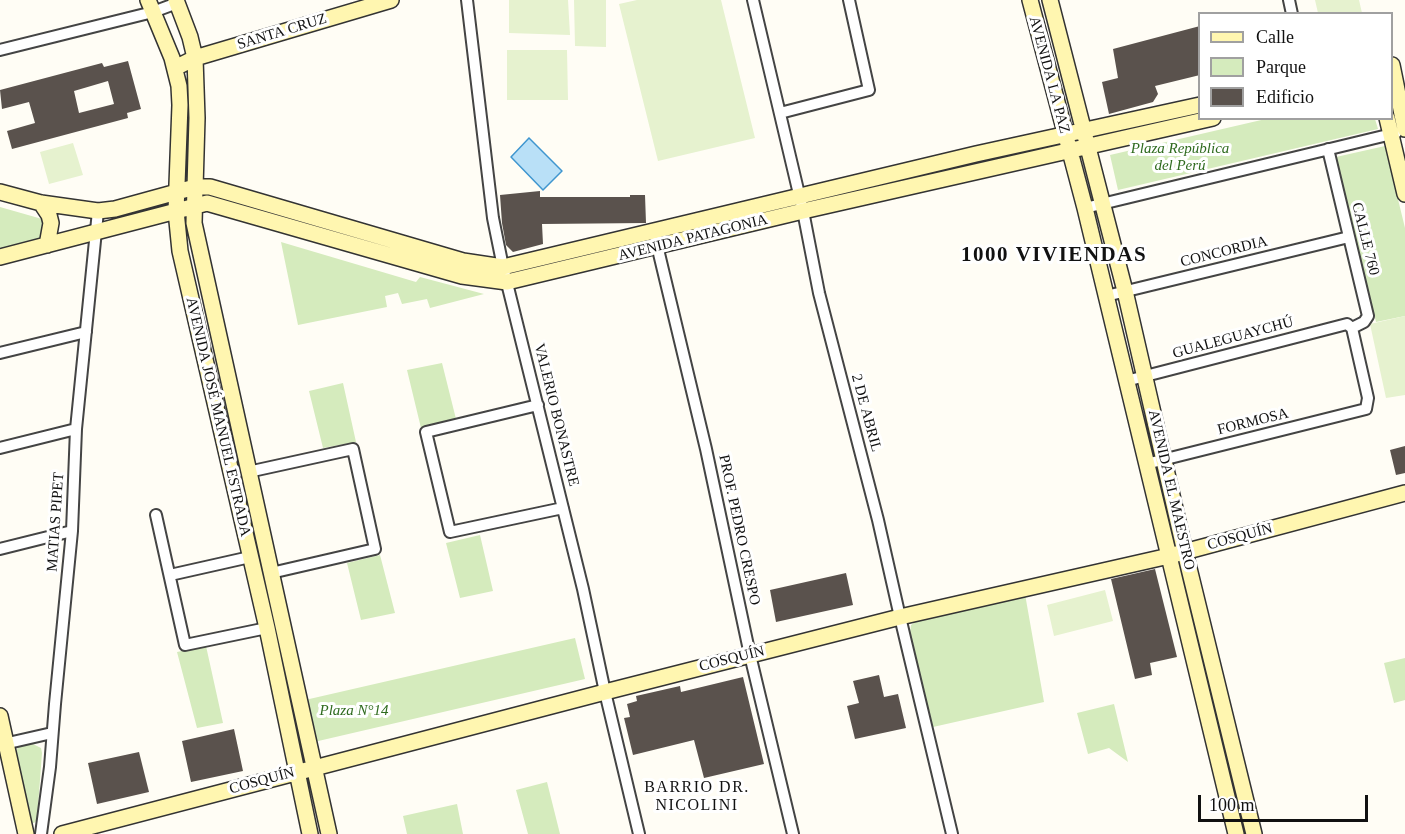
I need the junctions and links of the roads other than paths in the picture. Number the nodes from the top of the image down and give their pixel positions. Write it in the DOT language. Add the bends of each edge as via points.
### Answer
graph roads {
  1 [pos="391,0"];
  2 [pos="467,0"];
  3 [pos="753,0"];
  4 [pos="849,0"];
  5 [pos="1030,0"];
  6 [pos="1050,0"];
  7 [pos="176,1"];
  8 [pos="357,5"];
  9 [pos="150,6"];
  10 [pos="0,50"];
  11 [pos="195,58"];
  12 [pos="175,68"];
  13 [pos="1395,74"];
  14 [pos="1198,105"];
  15 [pos="780,112"];
  16 [pos="1204,120"];
  17 [pos="1389,120"];
  18 [pos="1084,131"];
  19 [pos="1400,131"];
  20 [pos="1065,134"];
  21 [pos="1088,147"];
  22 [pos="1328,149"];
  23 [pos="1069,151"];
  24 [pos="195,187"];
  25 [pos="0,192"];
  26 [pos="177,192"];
  27 [pos="1405,194"];
  28 [pos="41,203"];
  29 [pos="1102,203"];
  30 [pos="801,204"];
  31 [pos="194,205"];
  32 [pos="1085,208"];
  33 [pos="98,211"];
  34 [pos="176,211"];
  35 [pos="96,231"];
  36 [pos="654,232"];
  37 [pos="1349,237"];
  38 [pos="47,244"];
  39 [pos="658,247"];
  40 [pos="0,257"];
  41 [pos="503,267"];
  42 [pos="507,282"];
  43 [pos="1125,291"];
  44 [pos="1106,296"];
  45 [pos="1349,326"];
  46 [pos="86,332"];
  47 [pos="0,353"];
  48 [pos="1144,377"];
  49 [pos="1126,381"];
  50 [pos="538,405"];
  51 [pos="76,429"];
  52 [pos="0,448"];
  53 [pos="1164,459"];
  54 [pos="1146,464"];
  55 [pos="248,472"];
  56 [pos="1405,493"];
  57 [pos="563,508"];
  58 [pos="156,515"];
  59 [pos="72,531"];
  60 [pos="0,549"];
  61 [pos="1185,552"];
  62 [pos="1169,556"];
  63 [pos="250,557"];
  64 [pos="271,573"];
  65 [pos="170,575"];
  66 [pos="900,618"];
  67 [pos="267,628"];
  68 [pos="750,655"];
  69 [pos="605,692"];
  70 [pos="0,716"];
  71 [pos="52,733"];
  72 [pos="3,744"];
  73 [pos="315,766"];
  74 [pos="297,772"];
  75 [pos="26,834"];
  76 [pos="41,834"];
  77 [pos="62,834"];
  78 [pos="310,834"];
  79 [pos="329,834"];
  80 [pos="639,834"];
  81 [pos="793,834"];
  82 [pos="952,834"];
  83 [pos="1236,834"];
  84 [pos="1254,834"];
  1 -- 8 [label="main road, SANTA CRUZ"];
  2 -- 41 [label="street, VALERIO BONASTRE" via="493,218"];
  3 -- 15 [label="street, 2 DE ABRIL"];
  4 -- 15 [label="street" via="870,90"];
  5 -- 20 [label="main road, AVENIDA LA PAZ"];
  6 -- 18 [label="main road, AVENIDA LA PAZ"];
  7 -- 9 [label="street"];
  7 -- 11 [label="main road, AVENIDA JOSÉ MANUEL ESTRADA"];
  8 -- 11 [label="main road, SANTA CRUZ"];
  9 -- 10 [label="street"];
  9 -- 12 [label="main road, AVENIDA JOSÉ MANUEL ESTRADA"];
  11 -- 12 [label="main road, SANTA CRUZ"];
  11 -- 24 [label="main road, AVENIDA JOSÉ MANUEL ESTRADA"];
  12 -- 26 [label="main road, AVENIDA JOSÉ MANUEL ESTRADA" via="180,105"];
  13 -- 19 [label="main road"];
  14 -- 18 [label="main road, AVENIDA PATAGONIA"];
  15 -- 30 [label="street, 2 DE ABRIL"];
  16 -- 21 [label="main road, AVENIDA PATAGONIA"];
  17 -- 19 [label="main road"];
  18 -- 20 [label="main road, AVENIDA PATAGONIA"];
  18 -- 21 [label="main road, AVENIDA LA PAZ"];
  19 -- 22 [label="street"];
  19 -- 27 [label="main road"];
  20 -- 23 [label="main road, AVENIDA LA PAZ"];
  20 -- 30 [label="main road, AVENIDA PATAGONIA"];
  21 -- 23 [label="main road, AVENIDA PATAGONIA"];
  21 -- 29 [label="main road, AVENIDA EL MAESTRO"];
  22 -- 29 [label="street"];
  22 -- 37 [label="street, CALLE 760"];
  23 -- 30 [label="main road, AVENIDA PATAGONIA"];
  23 -- 32 [label="main road, AVENIDA EL MAESTRO"];
  24 -- 26 [label="main road, AVENIDA PATAGONIA"];
  24 -- 31 [label="main road, AVENIDA JOSÉ MANUEL ESTRADA"];
  24 -- 41 [label="main road, AVENIDA PATAGONIA" via="210,187 463,261"];
  25 -- 28 [label="main road, AVENIDA PATAGONIA"];
  26 -- 33 [label="main road, AVENIDA PATAGONIA"];
  26 -- 34 [label="main road, AVENIDA JOSÉ MANUEL ESTRADA"];
  28 -- 33 [label="main road, AVENIDA PATAGONIA"];
  28 -- 38 [label="main road" via="51,224"];
  29 -- 32 [label="street"];
  29 -- 43 [label="main road, AVENIDA EL MAESTRO"];
  30 -- 36 [label="main road, AVENIDA PATAGONIA"];
  30 -- 39 [label="main road, AVENIDA PATAGONIA"];
  30 -- 66 [label="street, 2 DE ABRIL" via="819,293 879,520"];
  31 -- 34 [label="main road, AVENIDA PATAGONIA"];
  31 -- 42 [label="main road, AVENIDA PATAGONIA" via="207,203 462,276"];
  31 -- 55 [label="main road, AVENIDA JOSÉ MANUEL ESTRADA" via="194,223"];
  32 -- 44 [label="main road, AVENIDA EL MAESTRO"];
  33 -- 35 [label="street, MATIAS PIPET"];
  34 -- 35 [label="main road, AVENIDA PATAGONIA"];
  34 -- 63 [label="main road, AVENIDA JOSÉ MANUEL ESTRADA" via="180,251"];
  35 -- 38 [label="main road, AVENIDA PATAGONIA"];
  35 -- 46 [label="street, MATIAS PIPET"];
  36 -- 39 [label="street, PROF. PEDRO CRESPO"];
  36 -- 41 [label="main road, AVENIDA PATAGONIA"];
  37 -- 43 [label="street, CONCORDIA"];
  37 -- 45 [label="street, CALLE 760" via="1368,316 1364,322"];
  38 -- 40 [label="main road, AVENIDA PATAGONIA"];
  39 -- 42 [label="main road, AVENIDA PATAGONIA"];
  39 -- 68 [label="street, PROF. PEDRO CRESPO"];
  41 -- 42 [label="street, VALERIO BONASTRE"];
  42 -- 50 [label="street, VALERIO BONASTRE"];
  43 -- 44 [label="street, CONCORDIA"];
  43 -- 48 [label="main road, AVENIDA EL MAESTRO"];
  44 -- 49 [label="main road, AVENIDA EL MAESTRO"];
  45 -- 48 [label="street, GUALEGUAYCHÚ"];
  45 -- 53 [label="street, FORMOSA" via="1368,398 1366,409"];
  46 -- 47 [label="street"];
  46 -- 51 [label="street, MATIAS PIPET"];
  48 -- 49 [label="street, GUALEGUAYCHÚ"];
  48 -- 53 [label="main road, AVENIDA EL MAESTRO"];
  49 -- 54 [label="main road, AVENIDA EL MAESTRO"];
  50 -- 57 [label="street, VALERIO BONASTRE"];
  50 -- 57 [label="street" via="426,432 450,532"];
  51 -- 52 [label="street"];
  51 -- 59 [label="street, MATIAS PIPET"];
  53 -- 54 [label="street, FORMOSA"];
  53 -- 61 [label="main road, AVENIDA EL MAESTRO"];
  54 -- 62 [label="main road, AVENIDA EL MAESTRO"];
  55 -- 64 [label="main road, AVENIDA JOSÉ MANUEL ESTRADA"];
  55 -- 64 [label="street" via="353,449 375,549"];
  56 -- 61 [label="main road, COSQUÍN"];
  57 -- 69 [label="street, VALERIO BONASTRE"];
  58 -- 65 [label="street"];
  59 -- 60 [label="street"];
  59 -- 71 [label="street, MATIAS PIPET"];
  61 -- 62 [label="main road, COSQUÍN"];
  61 -- 84 [label="main road, AVENIDA EL MAESTRO"];
  62 -- 66 [label="main road, COSQUÍN"];
  62 -- 83 [label="main road, AVENIDA EL MAESTRO"];
  63 -- 65 [label="street"];
  63 -- 67 [label="main road, AVENIDA JOSÉ MANUEL ESTRADA"];
  64 -- 73 [label="main road, AVENIDA JOSÉ MANUEL ESTRADA"];
  65 -- 67 [label="street" via="185,645"];
  66 -- 68 [label="main road, COSQUÍN"];
  66 -- 82 [label="street, 2 DE ABRIL"];
  67 -- 74 [label="main road, AVENIDA JOSÉ MANUEL ESTRADA"];
  68 -- 69 [label="main road, COSQUÍN"];
  68 -- 81 [label="street, PROF. PEDRO CRESPO"];
  69 -- 73 [label="main road, COSQUÍN"];
  69 -- 80 [label="street, VALERIO BONASTRE"];
  70 -- 72 [label="main road"];
  71 -- 72 [label="street"];
  71 -- 76 [label="street, MATIAS PIPET"];
  72 -- 75 [label="main road"];
  73 -- 74 [label="main road, COSQUÍN"];
  73 -- 79 [label="main road, AVENIDA JOSÉ MANUEL ESTRADA"];
  74 -- 77 [label="main road, COSQUÍN"];
  74 -- 78 [label="main road, AVENIDA JOSÉ MANUEL ESTRADA"];
}
